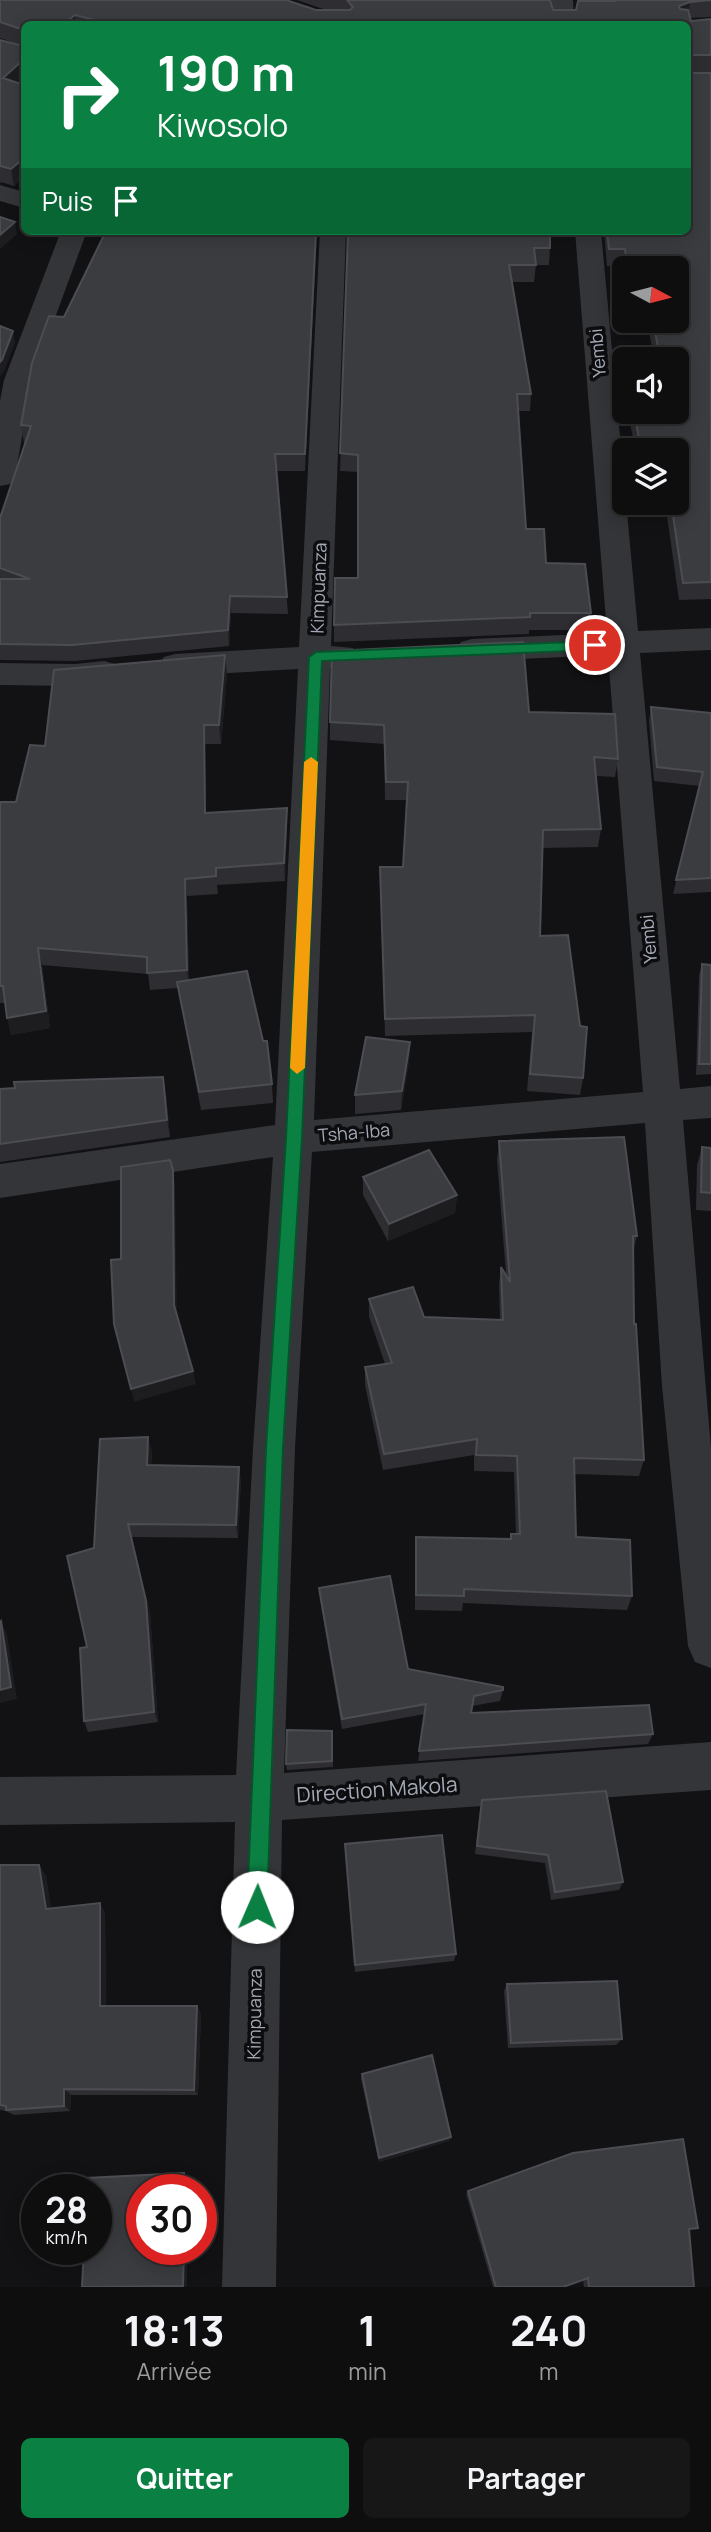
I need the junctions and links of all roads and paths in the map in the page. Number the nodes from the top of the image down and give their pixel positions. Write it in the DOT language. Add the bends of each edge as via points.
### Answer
graph roads {
  1 [pos="562,0"];
  2 [pos="563,21"];
  3 [pos="0,193"];
  4 [pos="21,199"];
  5 [pos="72,235"];
  6 [pos="333,235"];
  7 [pos="588,235"];
  8 [pos="9,377"];
  9 [pos="0,477"];
  10 [pos="711,639"];
  11 [pos="623,644"];
  12 [pos="442,652"];
  13 [pos="372,654"];
  14 [pos="316,657"];
  15 [pos="0,674"];
  16 [pos="711,1102"];
  17 [pos="663,1108"];
  18 [pos="294,1138"];
  19 [pos="0,1181"];
  20 [pos="711,1646"];
  21 [pos="711,1766"];
  22 [pos="259,1798"];
  23 [pos="0,1801"];
  24 [pos="249,2287"];
  1 -- 2 [label="street"];
  3 -- 4 [label="street"];
  5 -- 8 [label="street"];
  6 -- 14 [label="street, Kimpuanza"];
  7 -- 11 [label="street, Yembi"];
  8 -- 9 [label="street"];
  10 -- 11 [label="street"];
  11 -- 12 [label="street"];
  11 -- 17 [label="street, Yembi"];
  13 -- 14 [label="street"];
  14 -- 15 [label="street" via="209,661 75,675"];
  14 -- 18 [label="street, Kimpuanza"];
  16 -- 17 [label="street, Tsha-Iba"];
  17 -- 18 [label="street, Tsha-Iba"];
  17 -- 20 [label="street, Yembi" via="683,1386"];
  18 -- 19 [label="street, Tsha-Iba"];
  18 -- 22 [label="street, Kimpuanza" via="274,1448"];
  21 -- 22 [label="street, Direction Makola"];
  22 -- 23 [label="street, Direction Makola"];
  22 -- 24 [label="street, Kimpuanza"];
}
